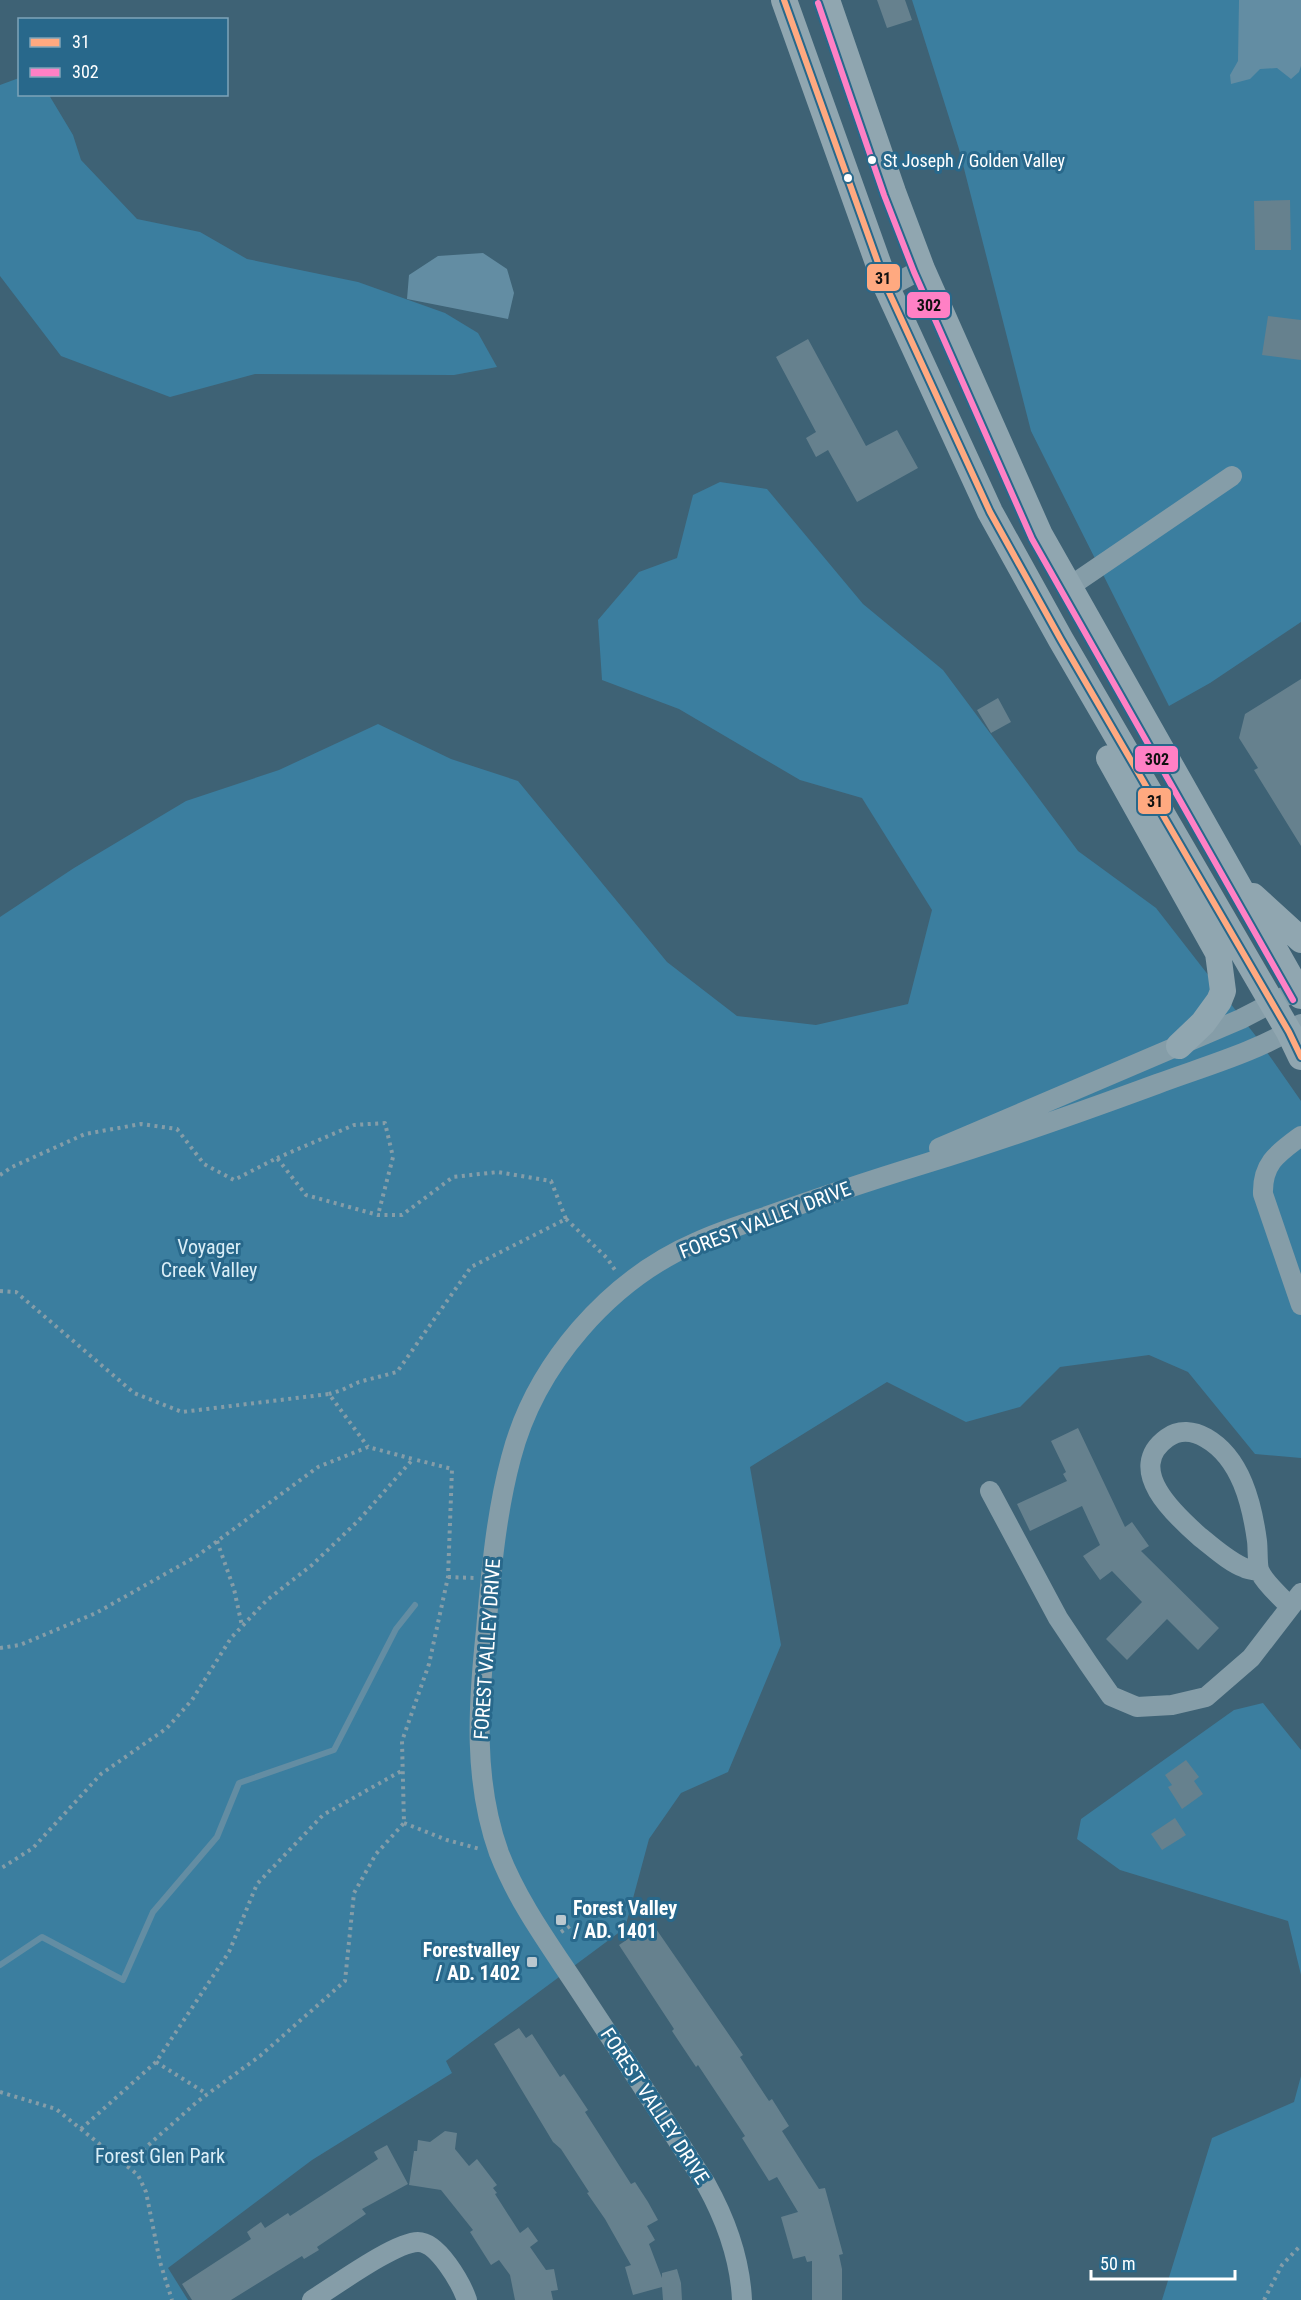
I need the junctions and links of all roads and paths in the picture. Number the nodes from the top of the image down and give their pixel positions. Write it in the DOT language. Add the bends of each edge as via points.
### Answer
graph roads {
  1 [pos="784,0"];
  2 [pos="827,0"];
  3 [pos="922,269"];
  4 [pos="887,288"];
  5 [pos="1232,476"];
  6 [pos="990,512"];
  7 [pos="1069,587"];
  8 [pos="1231,875"];
  9 [pos="1301,940"];
  10 [pos="1300,991"];
  11 [pos="1271,1003"];
  12 [pos="1295,1028"];
  13 [pos="1179,1046"];
  14 [pos="1301,1057"];
  15 [pos="1301,1136"];
  16 [pos="277,1158"];
  17 [pos="0,1175"];
  18 [pos="883,1176"];
  19 [pos="378,1215"];
  20 [pos="566,1219"];
  21 [pos="626,1287"];
  22 [pos="0,1291"];
  23 [pos="1301,1305"];
  24 [pos="329,1394"];
  25 [pos="368,1448"];
  26 [pos="413,1459"];
  27 [pos="990,1491"];
  28 [pos="217,1540"];
  29 [pos="1258,1571"];
  30 [pos="448,1577"];
  31 [pos="491,1579"];
  32 [pos="1295,1600"];
  33 [pos="242,1627"];
  34 [pos="0,1650"];
  35 [pos="403,1770"];
  36 [pos="404,1823"];
  37 [pos="500,1854"];
  38 [pos="0,1869"];
  39 [pos="156,2062"];
  40 [pos="0,2092"];
  41 [pos="207,2094"];
  42 [pos="81,2128"];
  43 [pos="126,2165"];
  44 [pos="1301,2245"];
  45 [pos="172,2300"];
  46 [pos="312,2300"];
  47 [pos="467,2300"];
  48 [pos="742,2300"];
  49 [pos="1264,2300"];
  1 -- 4 [label="main road"];
  2 -- 3 [label="main road"];
  3 -- 4 [label="street"];
  3 -- 7 [label="main road" via="1040,535"];
  4 -- 6 [label="main road"];
  5 -- 7 [label="street"];
  6 -- 11 [label="main road"];
  6 -- 13 [label="main road" via="998,558 1218,953 1223,991 1219,1002"];
  7 -- 8 [label="main road"];
  8 -- 9 [label="main road"];
  8 -- 10 [label="main road"];
  10 -- 11 [label="street, FOREST VALLEY DRIVE"];
  11 -- 12 [label="main road"];
  11 -- 13 [label="street, FOREST VALLEY DRIVE"];
  12 -- 14 [label="main road"];
  12 -- 18 [label="street, FOREST VALLEY DRIVE" via="1254,1048 1071,1116"];
  13 -- 18 [label="street, FOREST VALLEY DRIVE" via="961,1138"];
  15 -- 23 [label="street" via="1267,1168 1263,1194"];
  16 -- 17 [label="path" via="234,1180 204,1164 177,1129 141,1124 85,1134"];
  16 -- 19 [label="path" via="306,1195"];
  16 -- 19 [label="path" via="354,1125 385,1123 393,1157"];
  18 -- 21 [label="street, FOREST VALLEY DRIVE" via="702,1239 662,1260"];
  19 -- 20 [label="path" via="402,1215 453,1177 498,1172 551,1180"];
  20 -- 21 [label="path" via="607,1258"];
  20 -- 24 [label="path" via="471,1267 397,1372"];
  21 -- 31 [label="street, FOREST VALLEY DRIVE" via="593,1315 564,1350 523,1422 501,1500"];
  22 -- 24 [label="path" via="16,1292 134,1393 182,1412"];
  24 -- 25 [label="path"];
  25 -- 26 [label="path"];
  25 -- 28 [label="path" via="318,1467"];
  26 -- 30 [label="path" via="452,1469"];
  26 -- 33 [label="path" via="359,1520 312,1565 267,1600"];
  27 -- 32 [label="street" via="1088,1663 1111,1696 1137,1707 1172,1705 1206,1697 1251,1658"];
  28 -- 33 [label="path"];
  28 -- 34 [label="path" via="197,1556 96,1613"];
  29 -- 29 [label="street" via="1253,1521 1236,1467 1199,1434 1183,1432 1158,1444 1151,1469 1161,1499 1212,1547 1245,1568"];
  29 -- 32 [label="street"];
  30 -- 31 [label="path"];
  30 -- 35 [label="path" via="429,1664 402,1741"];
  31 -- 37 [label="street, FOREST VALLEY DRIVE" via="479,1696 479,1743 486,1801"];
  33 -- 38 [label="path" via="168,1728 101,1774 33,1848"];
  35 -- 36 [label="path"];
  35 -- 39 [label="path" via="323,1815 256,1884 229,1952"];
  36 -- 37 [label="path"];
  36 -- 41 [label="path" via="376,1854 354,1893 345,1981 260,2056"];
  37 -- 48 [label="street, FOREST VALLEY DRIVE" via="526,1912 721,2210 738,2265"];
  39 -- 41 [label="path"];
  39 -- 42 [label="path"];
  40 -- 42 [label="path" via="57,2109"];
  41 -- 43 [label="path"];
  42 -- 43 [label="path"];
  43 -- 45 [label="path" via="138,2175 146,2192"];
  44 -- 49 [label="path" via="1282,2265"];
  46 -- 47 [label="street" via="398,2246 420,2241 437,2250"];
}
